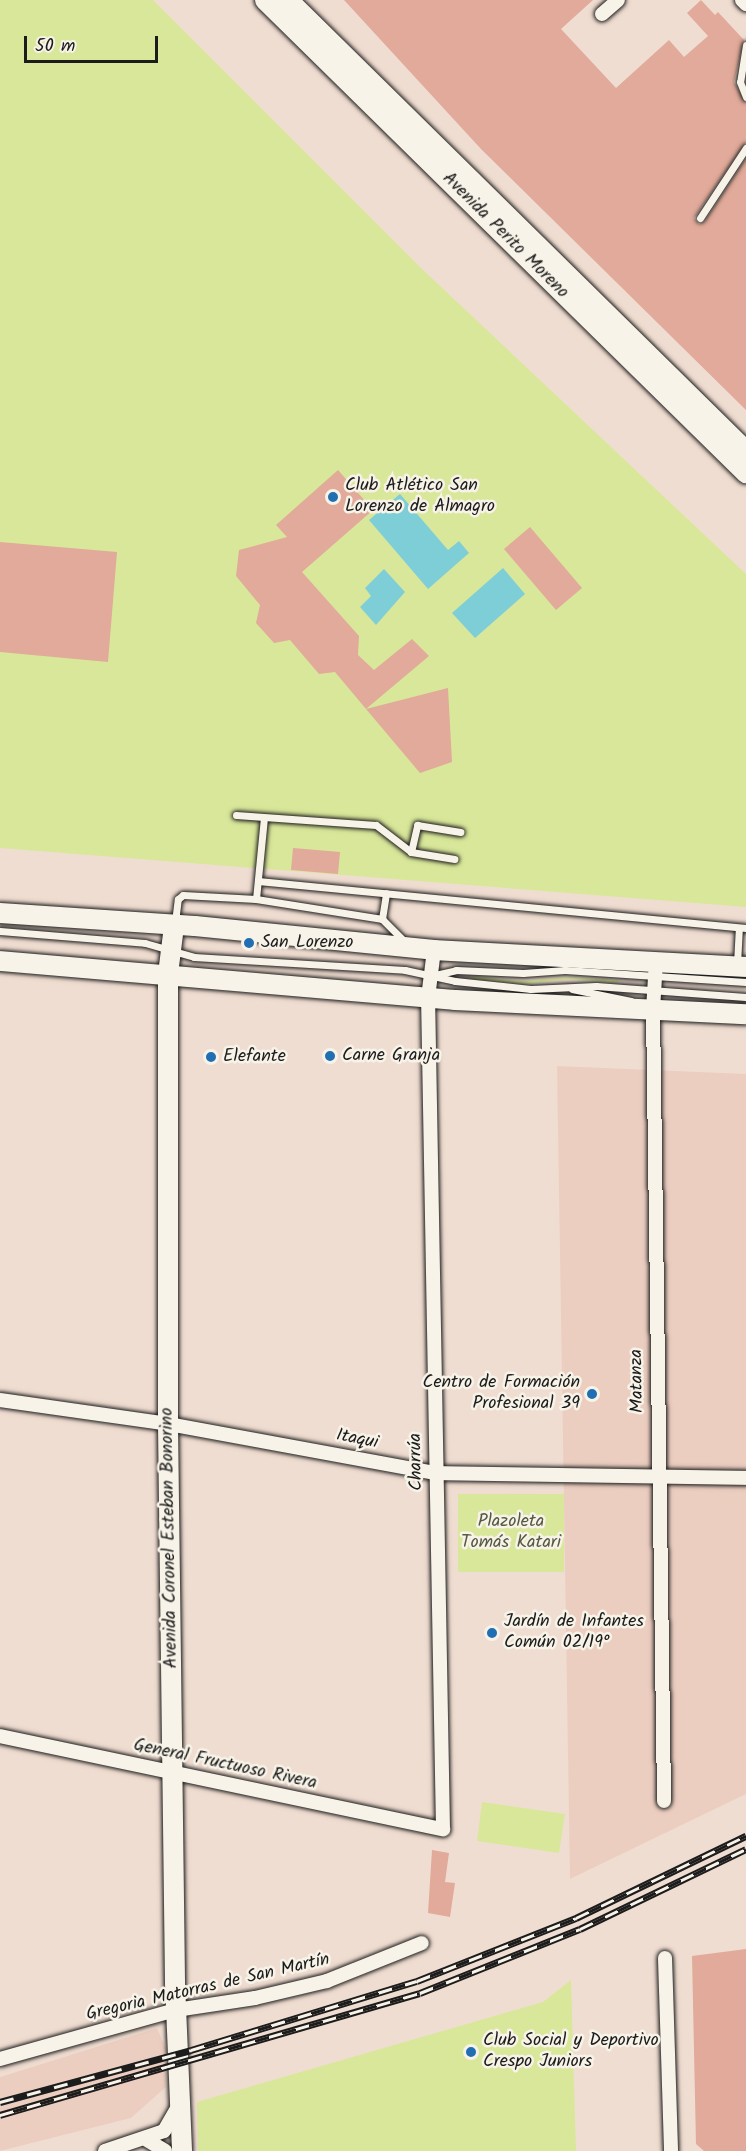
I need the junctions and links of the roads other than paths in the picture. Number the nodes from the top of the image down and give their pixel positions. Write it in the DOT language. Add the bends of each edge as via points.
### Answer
graph roads {
  1 [pos="265,0"];
  2 [pos="288,0"];
  3 [pos="618,0"];
  4 [pos="742,0"];
  5 [pos="746,4"];
  6 [pos="602,14"];
  7 [pos="746,45"];
  8 [pos="746,97"];
  9 [pos="746,148"];
  10 [pos="700,218"];
  11 [pos="746,451"];
  12 [pos="746,473"];
  13 [pos="236,815"];
  14 [pos="264,818"];
  15 [pos="460,832"];
  16 [pos="411,852"];
  17 [pos="454,859"];
  18 [pos="258,881"];
  19 [pos="386,893"];
  20 [pos="256,899"];
  21 [pos="0,913"];
  22 [pos="382,919"];
  23 [pos="174,926"];
  24 [pos="742,928"];
  25 [pos="0,931"];
  26 [pos="409,948"];
  27 [pos="171,949"];
  28 [pos="434,950"];
  29 [pos="0,961"];
  30 [pos="743,972"];
  31 [pos="168,974"];
  32 [pos="431,976"];
  33 [pos="655,976"];
  34 [pos="566,988"];
  35 [pos="746,997"];
  36 [pos="429,998"];
  37 [pos="653,1010"];
  38 [pos="746,1014"];
  39 [pos="0,1400"];
  40 [pos="168,1424"];
  41 [pos="436,1473"];
  42 [pos="657,1478"];
  43 [pos="746,1478"];
  44 [pos="0,1736"];
  45 [pos="173,1772"];
  46 [pos="664,1801"];
  47 [pos="443,1829"];
  48 [pos="422,1943"];
  49 [pos="665,1958"];
  50 [pos="176,2010"];
  51 [pos="0,2059"];
  52 [pos="179,2103"];
  53 [pos="147,2140"];
  54 [pos="105,2151"];
  55 [pos="165,2151"];
  56 [pos="182,2151"];
  57 [pos="671,2151"];
  1 -- 12 [label="main road, Avenida Perito Moreno"];
  2 -- 11 [label="main road, Avenida Perito Moreno"];
  3 -- 6 [label="street"];
  4 -- 5 [label="street"];
  7 -- 8 [label="lane" via="740,82"];
  9 -- 10 [label="lane"];
  13 -- 14 [label="lane"];
  14 -- 16 [label="lane" via="376,825"];
  14 -- 18 [label="lane"];
  15 -- 16 [label="lane" via="417,825"];
  16 -- 17 [label="lane"];
  18 -- 19 [label="lane"];
  18 -- 20 [label="lane"];
  19 -- 22 [label="lane"];
  19 -- 24 [label="lane"];
  20 -- 22 [label="lane"];
  20 -- 23 [label="lane" via="183,895 178,899"];
  21 -- 23 [label="main road"];
  22 -- 26 [label="lane"];
  23 -- 26 [label="main road"];
  23 -- 27 [label="main road, Avenida Coronel Esteban Bonorino"];
  24 -- 30 [label="lane"];
  25 -- 27 [label="lane" via="96,937"];
  26 -- 28 [label="main road"];
  27 -- 31 [label="main road, Avenida Coronel Esteban Bonorino"];
  27 -- 32 [label="lane" via="194,957 405,970"];
  28 -- 32 [label="street, Charrúa"];
  28 -- 33 [label="main road"];
  29 -- 31 [label="main road"];
  30 -- 33 [label="main road"];
  31 -- 36 [label="main road"];
  31 -- 40 [label="main road, Avenida Coronel Esteban Bonorino"];
  32 -- 33 [label="lane" via="456,970 565,970"];
  32 -- 34 [label="lane" via="531,989"];
  32 -- 36 [label="street, Charrúa"];
  33 -- 34 [label="lane"];
  33 -- 35 [label="lane"];
  33 -- 37 [label="street, Matanza"];
  34 -- 37 [label="lane" via="627,999"];
  36 -- 37 [label="main road"];
  36 -- 41 [label="street, Charrúa"];
  37 -- 38 [label="main road"];
  37 -- 42 [label="street, Matanza"];
  39 -- 40 [label="street, Itaqui"];
  40 -- 41 [label="street, Itaqui"];
  40 -- 45 [label="main road, Avenida Coronel Esteban Bonorino"];
  41 -- 42 [label="street, Itaqui"];
  41 -- 47 [label="street, Charrúa"];
  42 -- 43 [label="street, Itaqui"];
  42 -- 46 [label="street, Matanza"];
  44 -- 45 [label="street, General Fructuoso Rivera"];
  45 -- 47 [label="street, General Fructuoso Rivera"];
  45 -- 50 [label="main road, Avenida Coronel Esteban Bonorino"];
  48 -- 50 [label="street, Gregoria Matorras de San Martín" via="327,1981 255,1998"];
  49 -- 57 [label="street"];
  50 -- 51 [label="street, Gregoria Matorras de San Martín"];
  50 -- 52 [label="main road, Avenida Coronel Esteban Bonorino"];
  52 -- 53 [label="street" via="164,2131"];
  52 -- 56 [label="main road, Avenida Coronel Esteban Bonorino"];
  53 -- 54 [label="street"];
  53 -- 55 [label="street"];
}
